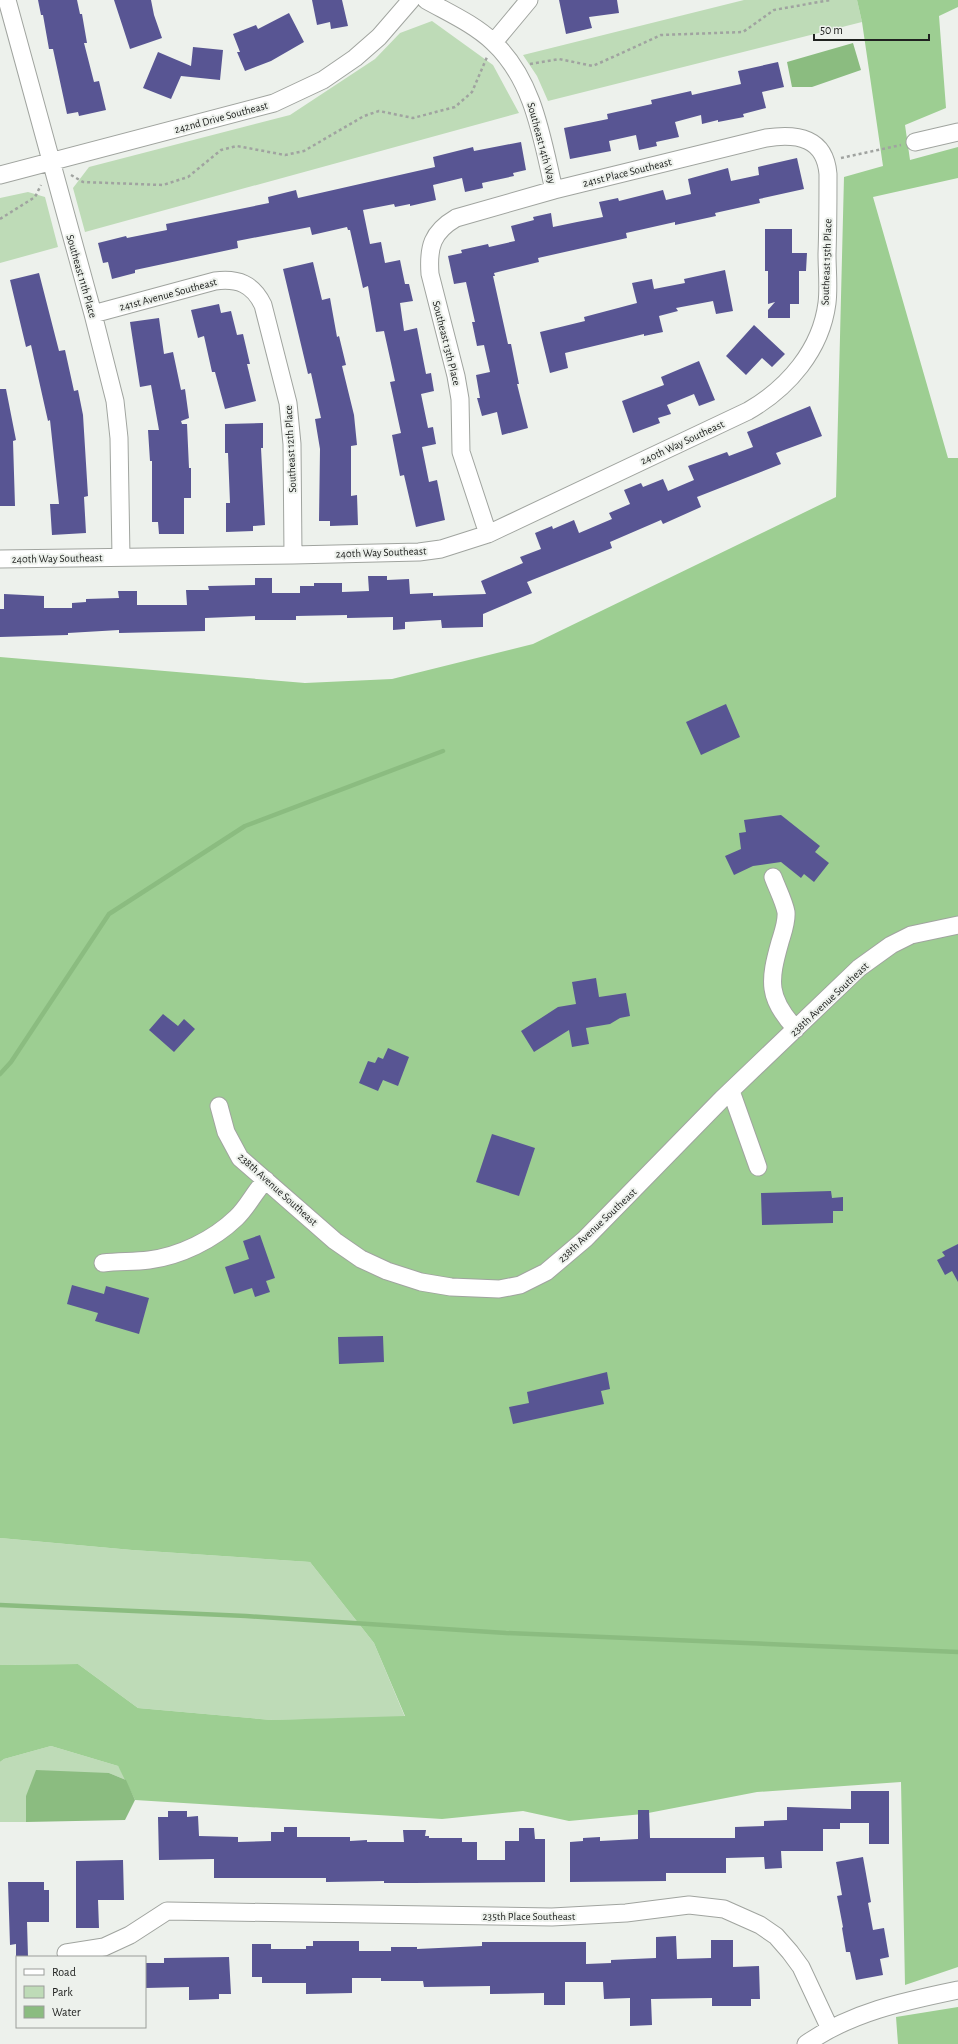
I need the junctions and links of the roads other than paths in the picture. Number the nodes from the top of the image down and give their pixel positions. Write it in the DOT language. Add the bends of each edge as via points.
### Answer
graph roads {
  1 [pos="7,0"];
  2 [pos="411,0"];
  3 [pos="426,0"];
  4 [pos="529,0"];
  5 [pos="494,42"];
  6 [pos="958,132"];
  7 [pos="915,142"];
  8 [pos="50,162"];
  9 [pos="827,162"];
  10 [pos="0,175"];
  11 [pos="554,190"];
  12 [pos="431,245"];
  13 [pos="242,283"];
  14 [pos="93,314"];
  15 [pos="806,358"];
  16 [pos="488,534"];
  17 [pos="293,555"];
  18 [pos="121,557"];
  19 [pos="0,559"];
  20 [pos="773,878"];
  21 [pos="958,925"];
  22 [pos="796,1029"];
  23 [pos="731,1091"];
  24 [pos="219,1106"];
  25 [pos="758,1167"];
  26 [pos="266,1180"];
  27 [pos="103,1263"];
  28 [pos="66,1953"];
  29 [pos="958,1990"];
  30 [pos="830,2029"];
  31 [pos="806,2044"];
  1 -- 8 [label="street, Southeast 11th Place"];
  2 -- 8 [label="street, 242nd Drive Southeast" via="379,37 355,58 323,80 298,93 274,103"];
  3 -- 5 [label="street, Southeast 14th Way" via="461,19"];
  4 -- 5 [label="street"];
  5 -- 11 [label="street, Southeast 14th Way" via="514,67 528,93 537,116"];
  6 -- 7 [label="street"];
  8 -- 10 [label="street, 242nd Drive Southeast"];
  8 -- 14 [label="street, Southeast 11th Place"];
  9 -- 11 [label="street, 241st Place Southeast" via="821,150 810,142 796,136 782,135"];
  9 -- 15 [label="street, Southeast 15th Place" via="827,303 819,332"];
  11 -- 12 [label="street, 241st Place Southeast" via="456,218 444,224"];
  12 -- 16 [label="street, Southeast 13th Place" via="430,274 459,393 461,452"];
  13 -- 14 [label="street, 241st Avenue Southeast" via="231,279 215,281"];
  13 -- 17 [label="street, Southeast 12th Place" via="259,297 263,305 288,403 292,444"];
  14 -- 18 [label="street, Southeast 11th Place" via="115,401 119,438"];
  15 -- 16 [label="street, 240th Way Southeast" via="780,389 748,411"];
  16 -- 17 [label="street, 240th Way Southeast" via="441,549 419,552"];
  17 -- 18 [label="street, 240th Way Southeast"];
  18 -- 19 [label="street, 240th Way Southeast"];
  20 -- 22 [label="street" via="786,911 785,924 772,970 773,993 782,1014"];
  21 -- 22 [label="street, 238th Avenue Southeast" via="911,935 891,945 859,968"];
  22 -- 23 [label="street, 238th Avenue Southeast"];
  23 -- 25 [label="street"];
  23 -- 26 [label="street, 238th Avenue Southeast" via="585,1239 546,1272 520,1285 499,1288 451,1287 421,1282 387,1270 361,1259 335,1241"];
  24 -- 26 [label="street, 238th Avenue Southeast" via="226,1132 240,1158"];
  26 -- 27 [label="street" via="235,1219 188,1249 148,1260"];
  28 -- 30 [label="street, 235th Place Southeast" via="104,1947 130,1935 167,1911 552,1917 626,1913 689,1905 724,1909 760,1925 776,1936 801,1967"];
  29 -- 30 [label="street" via="904,2001 846,2020"];
  30 -- 31 [label="street"];
}
